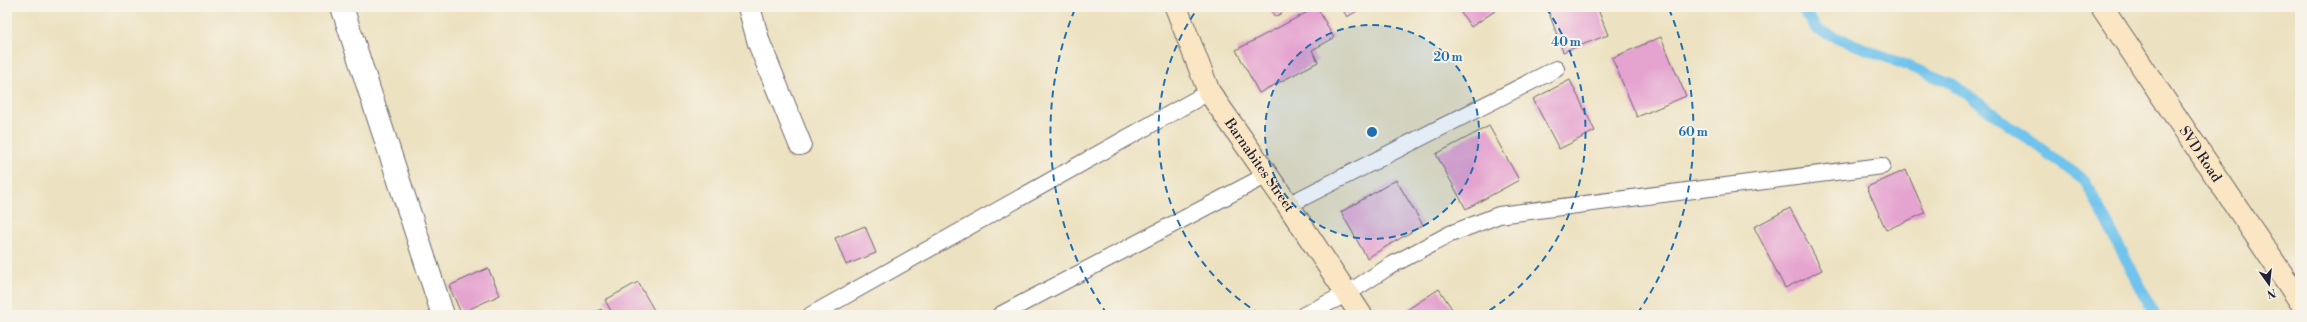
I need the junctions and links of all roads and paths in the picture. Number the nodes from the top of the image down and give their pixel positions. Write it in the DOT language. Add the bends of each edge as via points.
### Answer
graph roads {
  1 [pos="342,7"];
  2 [pos="749,7"];
  3 [pos="1176,7"];
  4 [pos="2102,7"];
  5 [pos="1556,69"];
  6 [pos="1209,92"];
  7 [pos="800,144"];
  8 [pos="1882,166"];
  9 [pos="1268,176"];
  10 [pos="1288,205"];
  11 [pos="1348,293"];
  12 [pos="2300,301"];
  13 [pos="443,315"];
  14 [pos="811,315"];
  15 [pos="1000,315"];
  16 [pos="1304,315"];
  17 [pos="1361,315"];
  1 -- 13 [label="street"];
  2 -- 7 [label="street" via="759,43"];
  3 -- 6 [label="street, Barnabites Street"];
  4 -- 12 [label="street, SVD Road"];
  5 -- 10 [label="lane"];
  6 -- 9 [label="street, Barnabites Street"];
  6 -- 14 [label="lane"];
  8 -- 11 [label="lane" via="1499,215 1450,234 1390,266"];
  9 -- 10 [label="street, Barnabites Street"];
  9 -- 15 [label="lane"];
  10 -- 11 [label="street, Barnabites Street"];
  11 -- 16 [label="lane"];
  11 -- 17 [label="street, Barnabites Street"];
}
